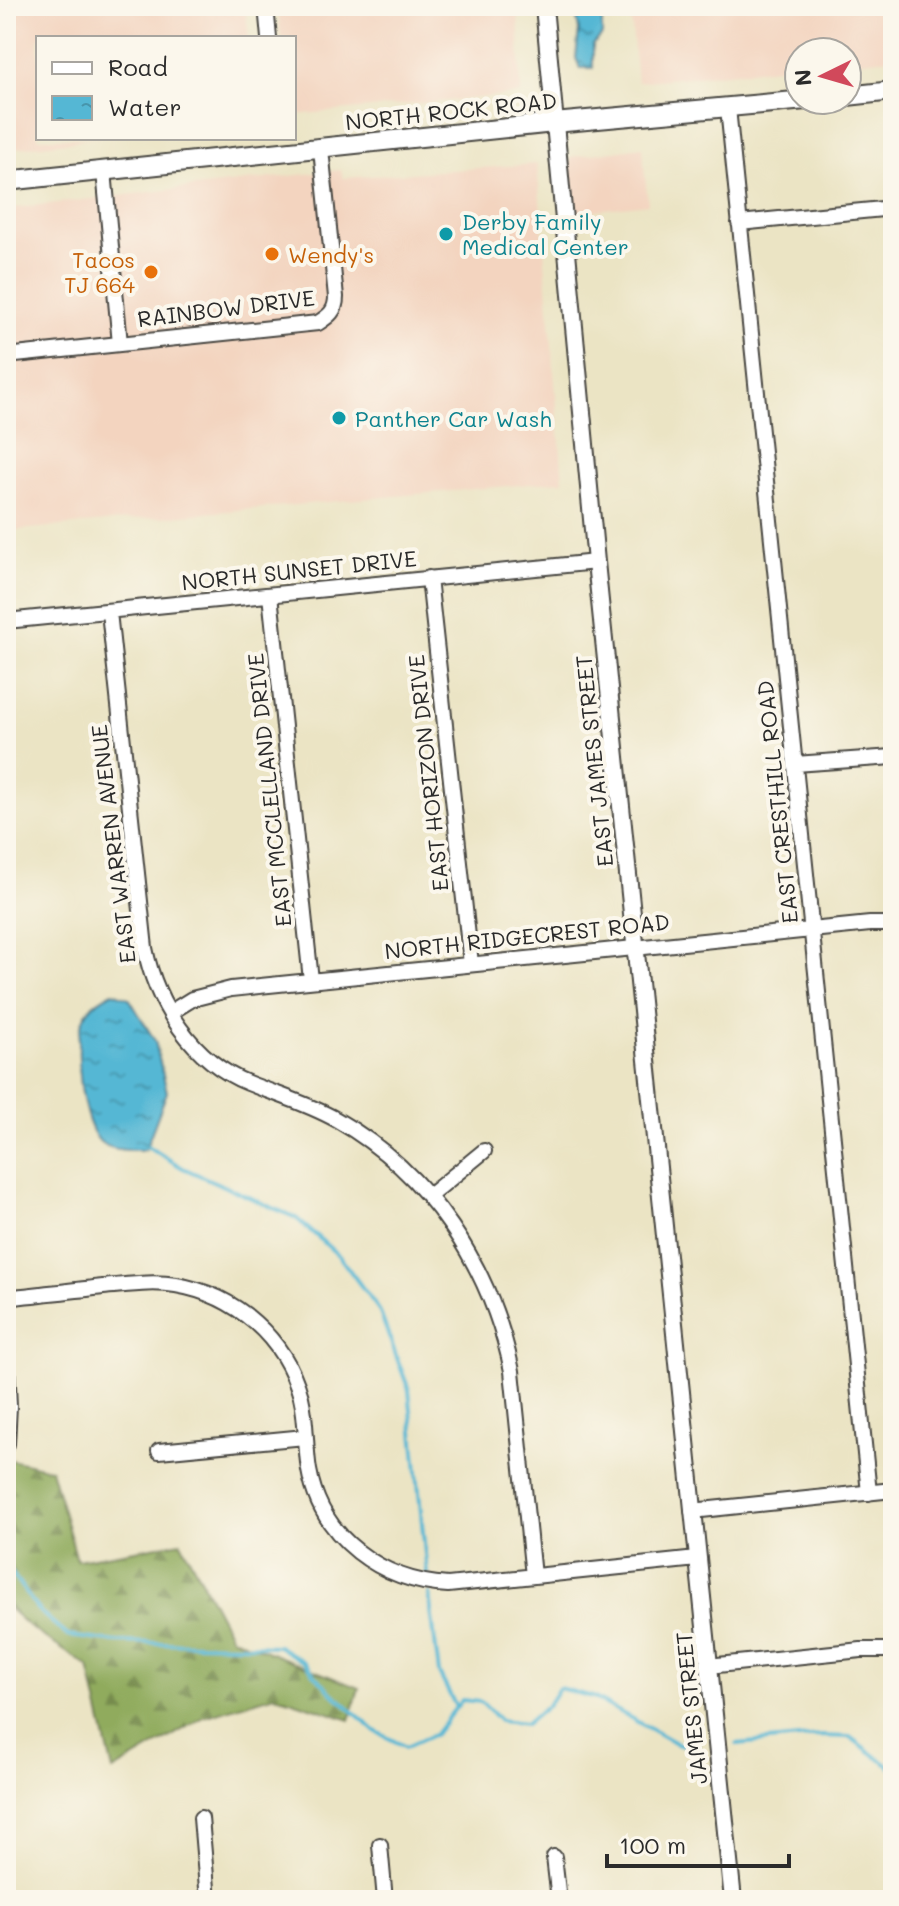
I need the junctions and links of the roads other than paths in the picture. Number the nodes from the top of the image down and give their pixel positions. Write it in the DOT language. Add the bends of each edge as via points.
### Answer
graph roads {
  1 [pos="266,6"];
  2 [pos="544,6"];
  3 [pos="269,36"];
  4 [pos="893,91"];
  5 [pos="863,94"];
  6 [pos="783,102"];
  7 [pos="728,108"];
  8 [pos="554,123"];
  9 [pos="278,146"];
  10 [pos="321,149"];
  11 [pos="104,171"];
  12 [pos="6,181"];
  13 [pos="893,208"];
  14 [pos="739,223"];
  15 [pos="120,344"];
  16 [pos="6,356"];
  17 [pos="596,562"];
  18 [pos="429,578"];
  19 [pos="270,595"];
  20 [pos="109,612"];
  21 [pos="6,621"];
  22 [pos="893,757"];
  23 [pos="795,764"];
  24 [pos="893,924"];
  25 [pos="811,929"];
  26 [pos="635,947"];
  27 [pos="471,964"];
  28 [pos="311,980"];
  29 [pos="171,1012"];
  30 [pos="484,1151"];
  31 [pos="429,1196"];
  32 [pos="6,1298"];
  33 [pos="6,1363"];
  34 [pos="305,1437"];
  35 [pos="6,1444"];
  36 [pos="159,1451"];
  37 [pos="893,1490"];
  38 [pos="869,1493"];
  39 [pos="692,1511"];
  40 [pos="697,1559"];
  41 [pos="533,1576"];
  42 [pos="893,1650"];
  43 [pos="708,1666"];
  44 [pos="201,1818"];
  45 [pos="380,1845"];
  46 [pos="554,1857"];
  47 [pos="208,1900"];
  48 [pos="385,1900"];
  49 [pos="559,1900"];
  50 [pos="733,1900"];
  1 -- 3 [label="street"];
  2 -- 8 [label="street, EAST JAMES STREET"];
  4 -- 5 [label="main road"];
  6 -- 7 [label="main road, NORTH ROCK ROAD"];
  7 -- 8 [label="main road, NORTH ROCK ROAD"];
  7 -- 14 [label="street, EAST CRESTHILL ROAD"];
  8 -- 10 [label="main road, NORTH ROCK ROAD"];
  8 -- 17 [label="street, EAST JAMES STREET"];
  9 -- 10 [label="main road, NORTH ROCK ROAD"];
  9 -- 11 [label="main road, NORTH ROCK ROAD"];
  10 -- 15 [label="street, RAINBOW DRIVE" via="336,297 332,313 318,323"];
  11 -- 12 [label="main road, NORTH ROCK ROAD"];
  11 -- 15 [label="street"];
  13 -- 14 [label="street"];
  14 -- 23 [label="street, EAST CRESTHILL ROAD"];
  15 -- 16 [label="street, RAINBOW DRIVE"];
  17 -- 18 [label="street, NORTH SUNSET DRIVE"];
  17 -- 26 [label="street, EAST JAMES STREET"];
  18 -- 19 [label="street, NORTH SUNSET DRIVE"];
  18 -- 27 [label="street, EAST HORIZON DRIVE"];
  19 -- 20 [label="street, NORTH SUNSET DRIVE"];
  19 -- 28 [label="street, EAST MCCLELLAND DRIVE"];
  20 -- 21 [label="street, NORTH SUNSET DRIVE"];
  20 -- 29 [label="street, EAST WARREN AVENUE" via="145,948 154,981"];
  22 -- 23 [label="street"];
  23 -- 25 [label="street, EAST CRESTHILL ROAD"];
  24 -- 25 [label="street, NORTH RIDGECREST ROAD"];
  25 -- 26 [label="street, NORTH RIDGECREST ROAD"];
  25 -- 38 [label="street, EAST CRESTHILL ROAD"];
  26 -- 27 [label="street, NORTH RIDGECREST ROAD"];
  26 -- 39 [label="street, EAST JAMES STREET"];
  27 -- 28 [label="street, NORTH RIDGECREST ROAD"];
  28 -- 29 [label="street, NORTH RIDGECREST ROAD" via="231,989 192,999"];
  29 -- 31 [label="street, EAST WARREN AVENUE" via="215,1064 338,1121 394,1161"];
  30 -- 31 [label="street"];
  31 -- 41 [label="street, EAST WARREN AVENUE" via="471,1257 506,1338"];
  32 -- 34 [label="street" via="149,1283 218,1297 255,1321 281,1353 302,1400"];
  33 -- 35 [label="street"];
  34 -- 36 [label="street"];
  34 -- 41 [label="street" via="313,1486 328,1518 352,1548 380,1568 412,1581 448,1585"];
  37 -- 38 [label="street"];
  38 -- 39 [label="street"];
  39 -- 40 [label="street, JAMES STREET"];
  40 -- 41 [label="street"];
  40 -- 43 [label="street, JAMES STREET"];
  42 -- 43 [label="street"];
  43 -- 50 [label="street, JAMES STREET"];
  44 -- 47 [label="street"];
  45 -- 48 [label="street"];
  46 -- 49 [label="street"];
}
